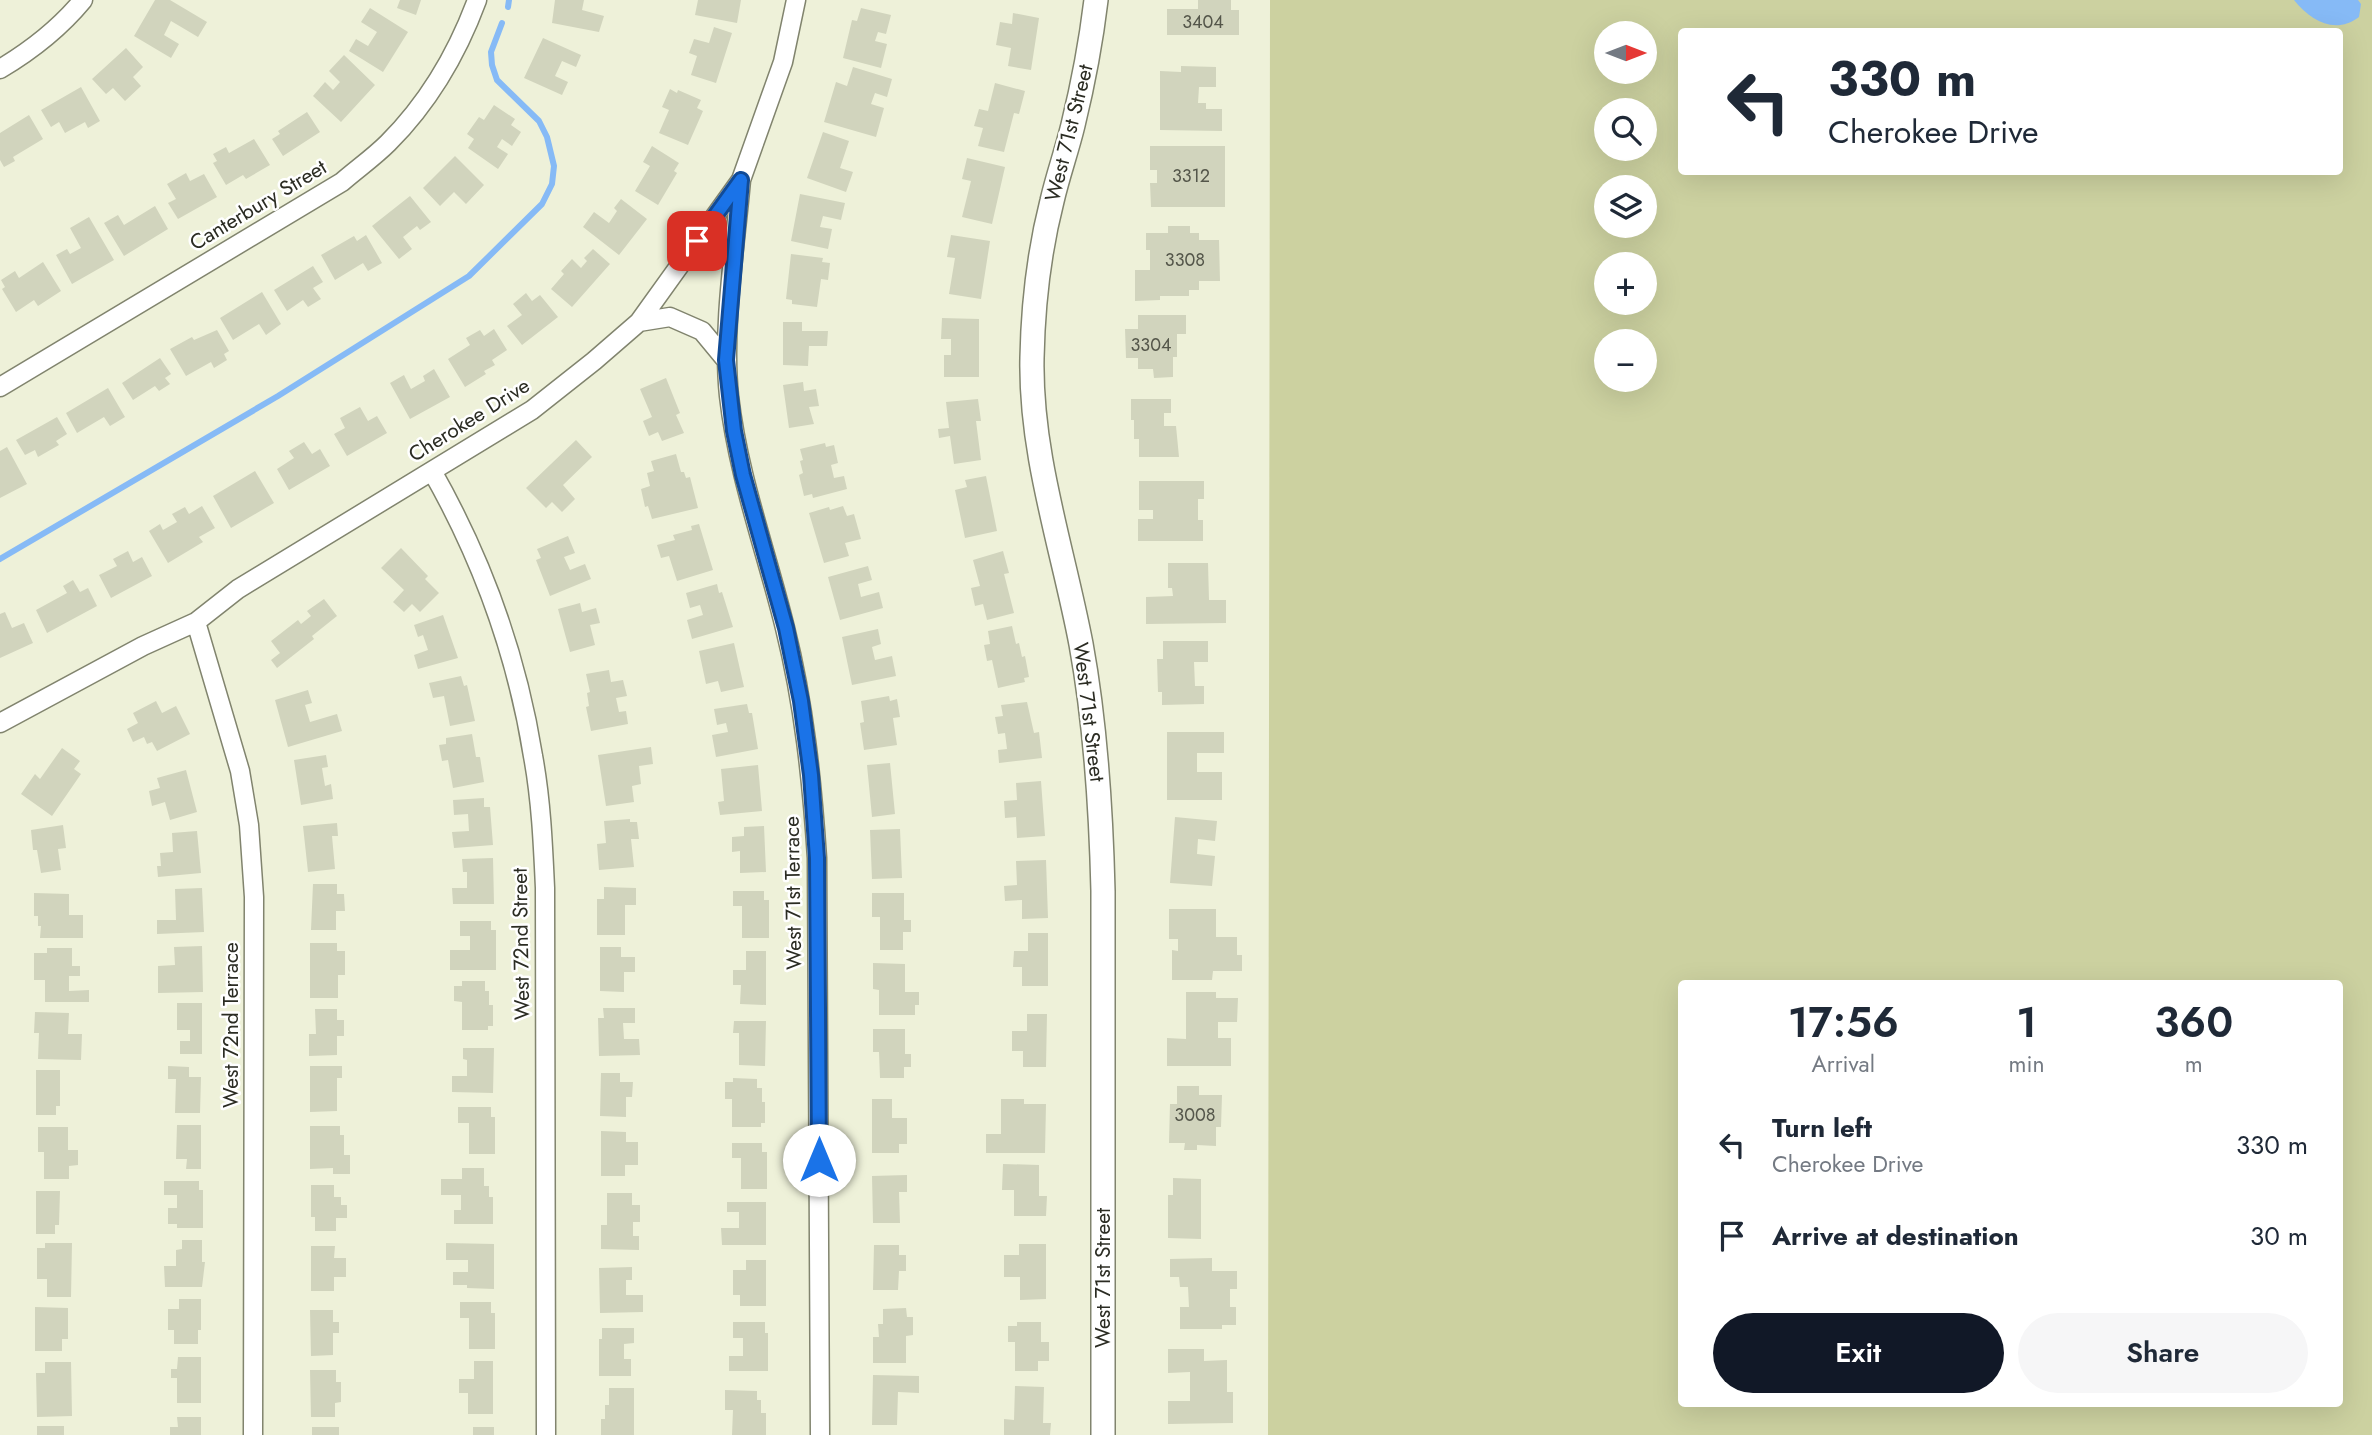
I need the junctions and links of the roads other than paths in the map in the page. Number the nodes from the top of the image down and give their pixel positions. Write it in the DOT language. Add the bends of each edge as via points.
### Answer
graph roads {
  1 [pos="83,0"];
  2 [pos="477,0"];
  3 [pos="796,0"];
  4 [pos="1096,0"];
  5 [pos="0,69"];
  6 [pos="741,180"];
  7 [pos="639,322"];
  8 [pos="726,360"];
  9 [pos="0,387"];
  10 [pos="432,471"];
  11 [pos="196,622"];
  12 [pos="0,723"];
  13 [pos="254,1435"];
  14 [pos="545,1435"];
  15 [pos="820,1435"];
  16 [pos="1103,1435"];
  1 -- 5 [label="street" via="64,24"];
  2 -- 9 [label="street, Canterbury Street" via="444,74 413,117 342,182"];
  3 -- 6 [label="street, Cherokee Drive" via="783,62"];
  4 -- 16 [label="street, West 71st Street" via="1073,124 1046,228 1032,359 1042,471 1081,645 1101,812"];
  6 -- 7 [label="street, Cherokee Drive"];
  6 -- 8 [label="street, West 71st Terrace"];
  7 -- 8 [label="street" via="670,317 702,331"];
  7 -- 10 [label="street, Cherokee Drive" via="532,410"];
  8 -- 15 [label="street, West 71st Terrace" via="747,496 786,628 811,775 817,858"];
  10 -- 11 [label="street, Cherokee Drive" via="238,589"];
  10 -- 14 [label="street, West 72nd Street" via="464,531 499,617 519,684 541,821 545,888"];
  11 -- 12 [label="street, Cherokee Drive"];
  11 -- 13 [label="street, West 72nd Terrace" via="240,771 250,837 254,897"];
}
